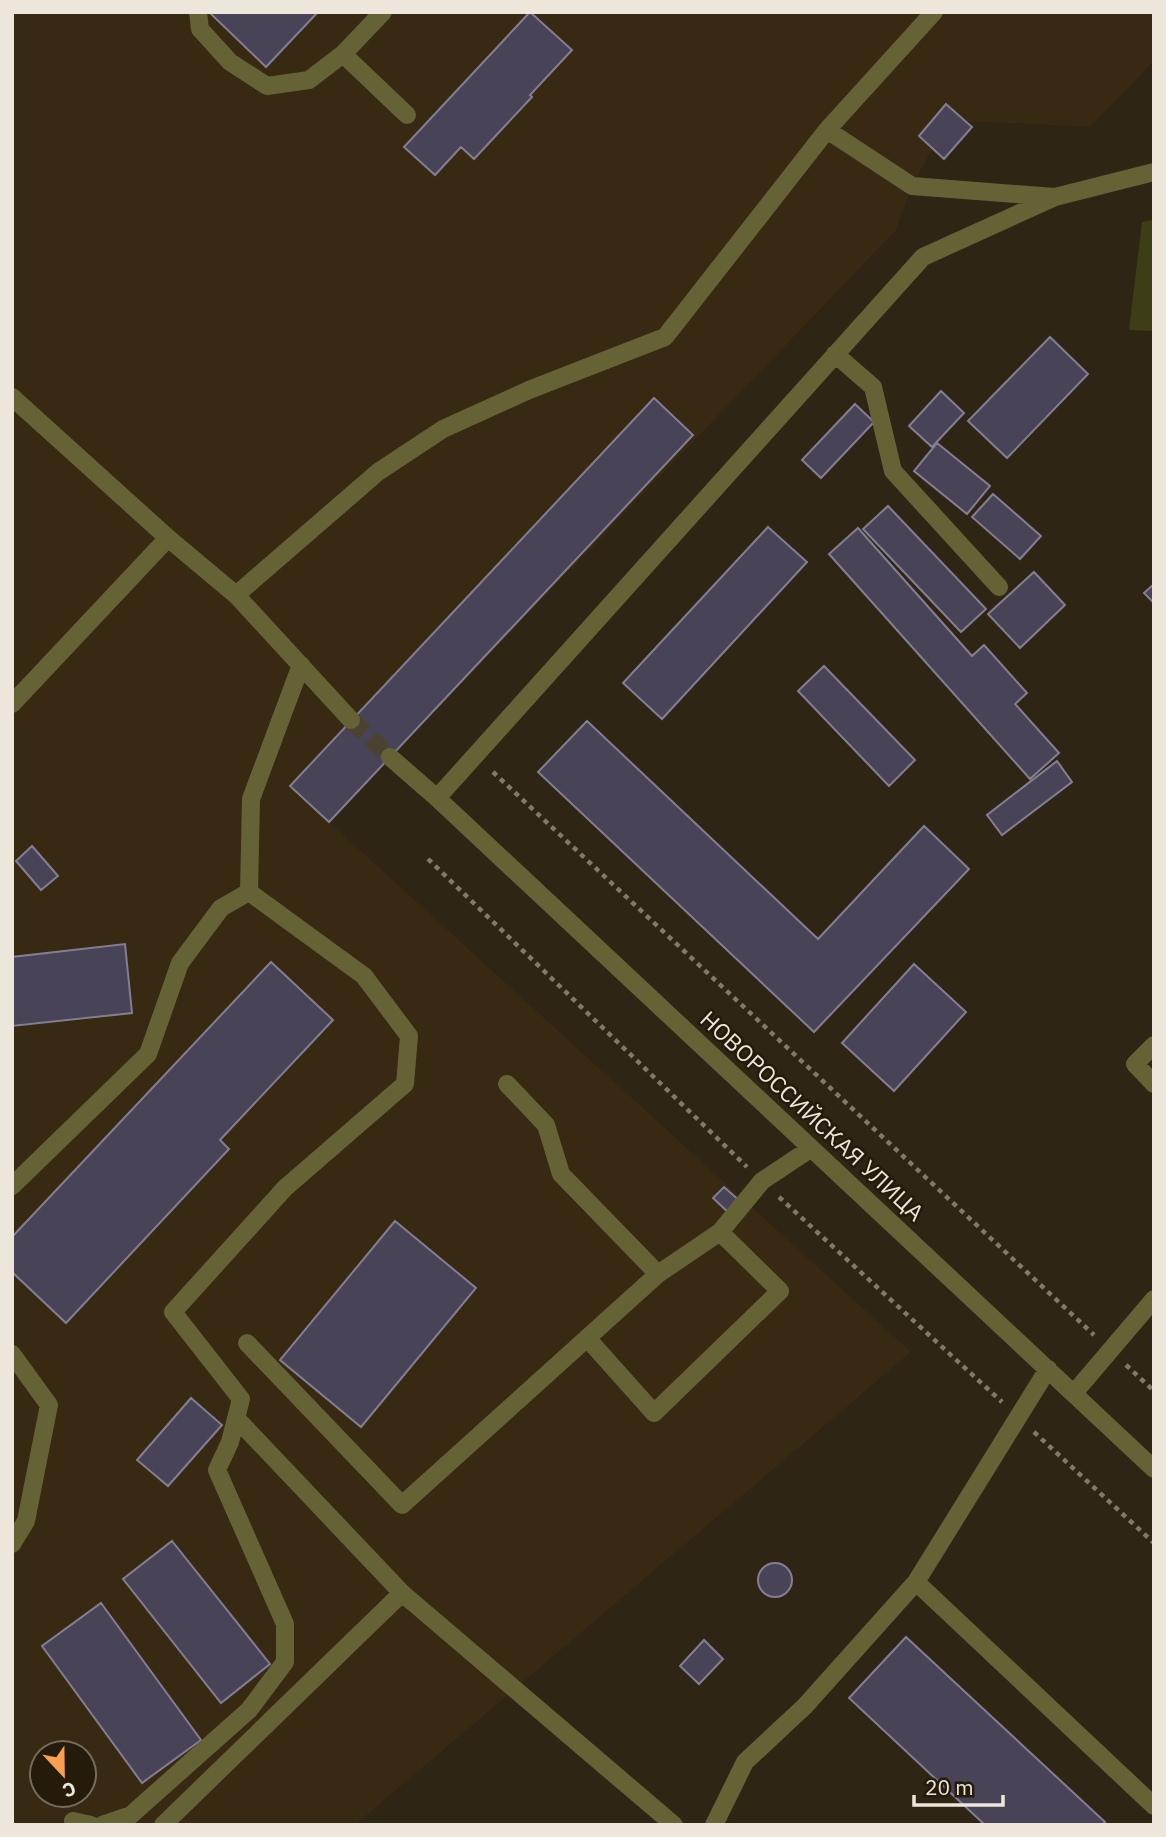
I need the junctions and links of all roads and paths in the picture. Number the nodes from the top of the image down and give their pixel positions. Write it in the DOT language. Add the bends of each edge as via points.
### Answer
graph roads {
  1 [pos="198,12"];
  2 [pos="383,12"];
  3 [pos="934,12"];
  4 [pos="344,54"];
  5 [pos="407,115"];
  6 [pos="827,130"];
  7 [pos="1154,172"];
  8 [pos="1055,197"];
  9 [pos="835,354"];
  10 [pos="12,397"];
  11 [pos="168,538"];
  12 [pos="999,587"];
  13 [pos="236,595"];
  14 [pos="301,665"];
  15 [pos="12,704"];
  16 [pos="351,720"];
  17 [pos="475,755"];
  18 [pos="390,757"];
  19 [pos="437,798"];
  20 [pos="428,859"];
  21 [pos="249,892"];
  22 [pos="1154,1045"];
  23 [pos="507,1084"];
  24 [pos="1154,1084"];
  25 [pos="810,1149"];
  26 [pos="762,1181"];
  27 [pos="12,1186"];
  28 [pos="720,1232"];
  29 [pos="658,1274"];
  30 [pos="1154,1299"];
  31 [pos="587,1338"];
  32 [pos="247,1343"];
  33 [pos="1109,1349"];
  34 [pos="12,1354"];
  35 [pos="1048,1368"];
  36 [pos="1154,1391"];
  37 [pos="1074,1393"];
  38 [pos="1018,1417"];
  39 [pos="236,1419"];
  40 [pos="1154,1469"];
  41 [pos="1154,1543"];
  42 [pos="12,1544"];
  43 [pos="916,1582"];
  44 [pos="402,1593"];
  45 [pos="1154,1806"];
  46 [pos="73,1821"];
  47 [pos="91,1825"];
  48 [pos="102,1825"];
  49 [pos="163,1825"];
  50 [pos="674,1825"];
  51 [pos="714,1825"];
  1 -- 4 [label="street" via="200,29 230,62 267,86 309,80"];
  2 -- 4 [label="street"];
  3 -- 6 [label="street"];
  4 -- 5 [label="street"];
  6 -- 8 [label="street" via="912,186"];
  6 -- 13 [label="street" via="665,337 443,429 378,472"];
  7 -- 8 [label="street"];
  8 -- 9 [label="street" via="923,257"];
  9 -- 12 [label="street" via="873,387 893,471"];
  9 -- 17 [label="street"];
  10 -- 11 [label="street"];
  11 -- 13 [label="street"];
  11 -- 15 [label="street"];
  13 -- 14 [label="street"];
  14 -- 16 [label="street"];
  14 -- 21 [label="street" via="251,799"];
  17 -- 19 [label="street"];
  17 -- 33 [label="path"];
  18 -- 19 [label="street, НОВОРОССИЙСКАЯ УЛИЦА"];
  19 -- 25 [label="street, НОВОРОССИЙСКАЯ УЛИЦА"];
  20 -- 26 [label="path"];
  21 -- 27 [label="street" via="221,908 180,963 148,1054"];
  21 -- 39 [label="street" via="364,976 409,1036 405,1084 285,1188 173,1312 242,1399"];
  22 -- 24 [label="street" via="1135,1064"];
  23 -- 29 [label="street" via="546,1125 561,1174"];
  25 -- 26 [label="street"];
  25 -- 35 [label="street, НОВОРОССИЙСКАЯ УЛИЦА"];
  26 -- 28 [label="street"];
  26 -- 38 [label="path"];
  28 -- 29 [label="street"];
  28 -- 31 [label="street" via="780,1291 654,1413"];
  29 -- 31 [label="street"];
  30 -- 33 [label="street"];
  31 -- 32 [label="street" via="402,1505"];
  33 -- 36 [label="path"];
  33 -- 37 [label="street"];
  34 -- 42 [label="street" via="50,1405 26,1521"];
  35 -- 37 [label="street, НОВОРОССИЙСКАЯ УЛИЦА"];
  35 -- 38 [label="street"];
  37 -- 40 [label="street, НОВОРОССИЙСКАЯ УЛИЦА"];
  38 -- 41 [label="path"];
  38 -- 43 [label="street"];
  39 -- 44 [label="street"];
  39 -- 48 [label="street" via="218,1470 285,1624 285,1662 249,1710 131,1815"];
  43 -- 45 [label="street"];
  43 -- 51 [label="street" via="805,1706 745,1762"];
  44 -- 49 [label="street"];
  44 -- 50 [label="street"];
  46 -- 47 [label="street"];
}
